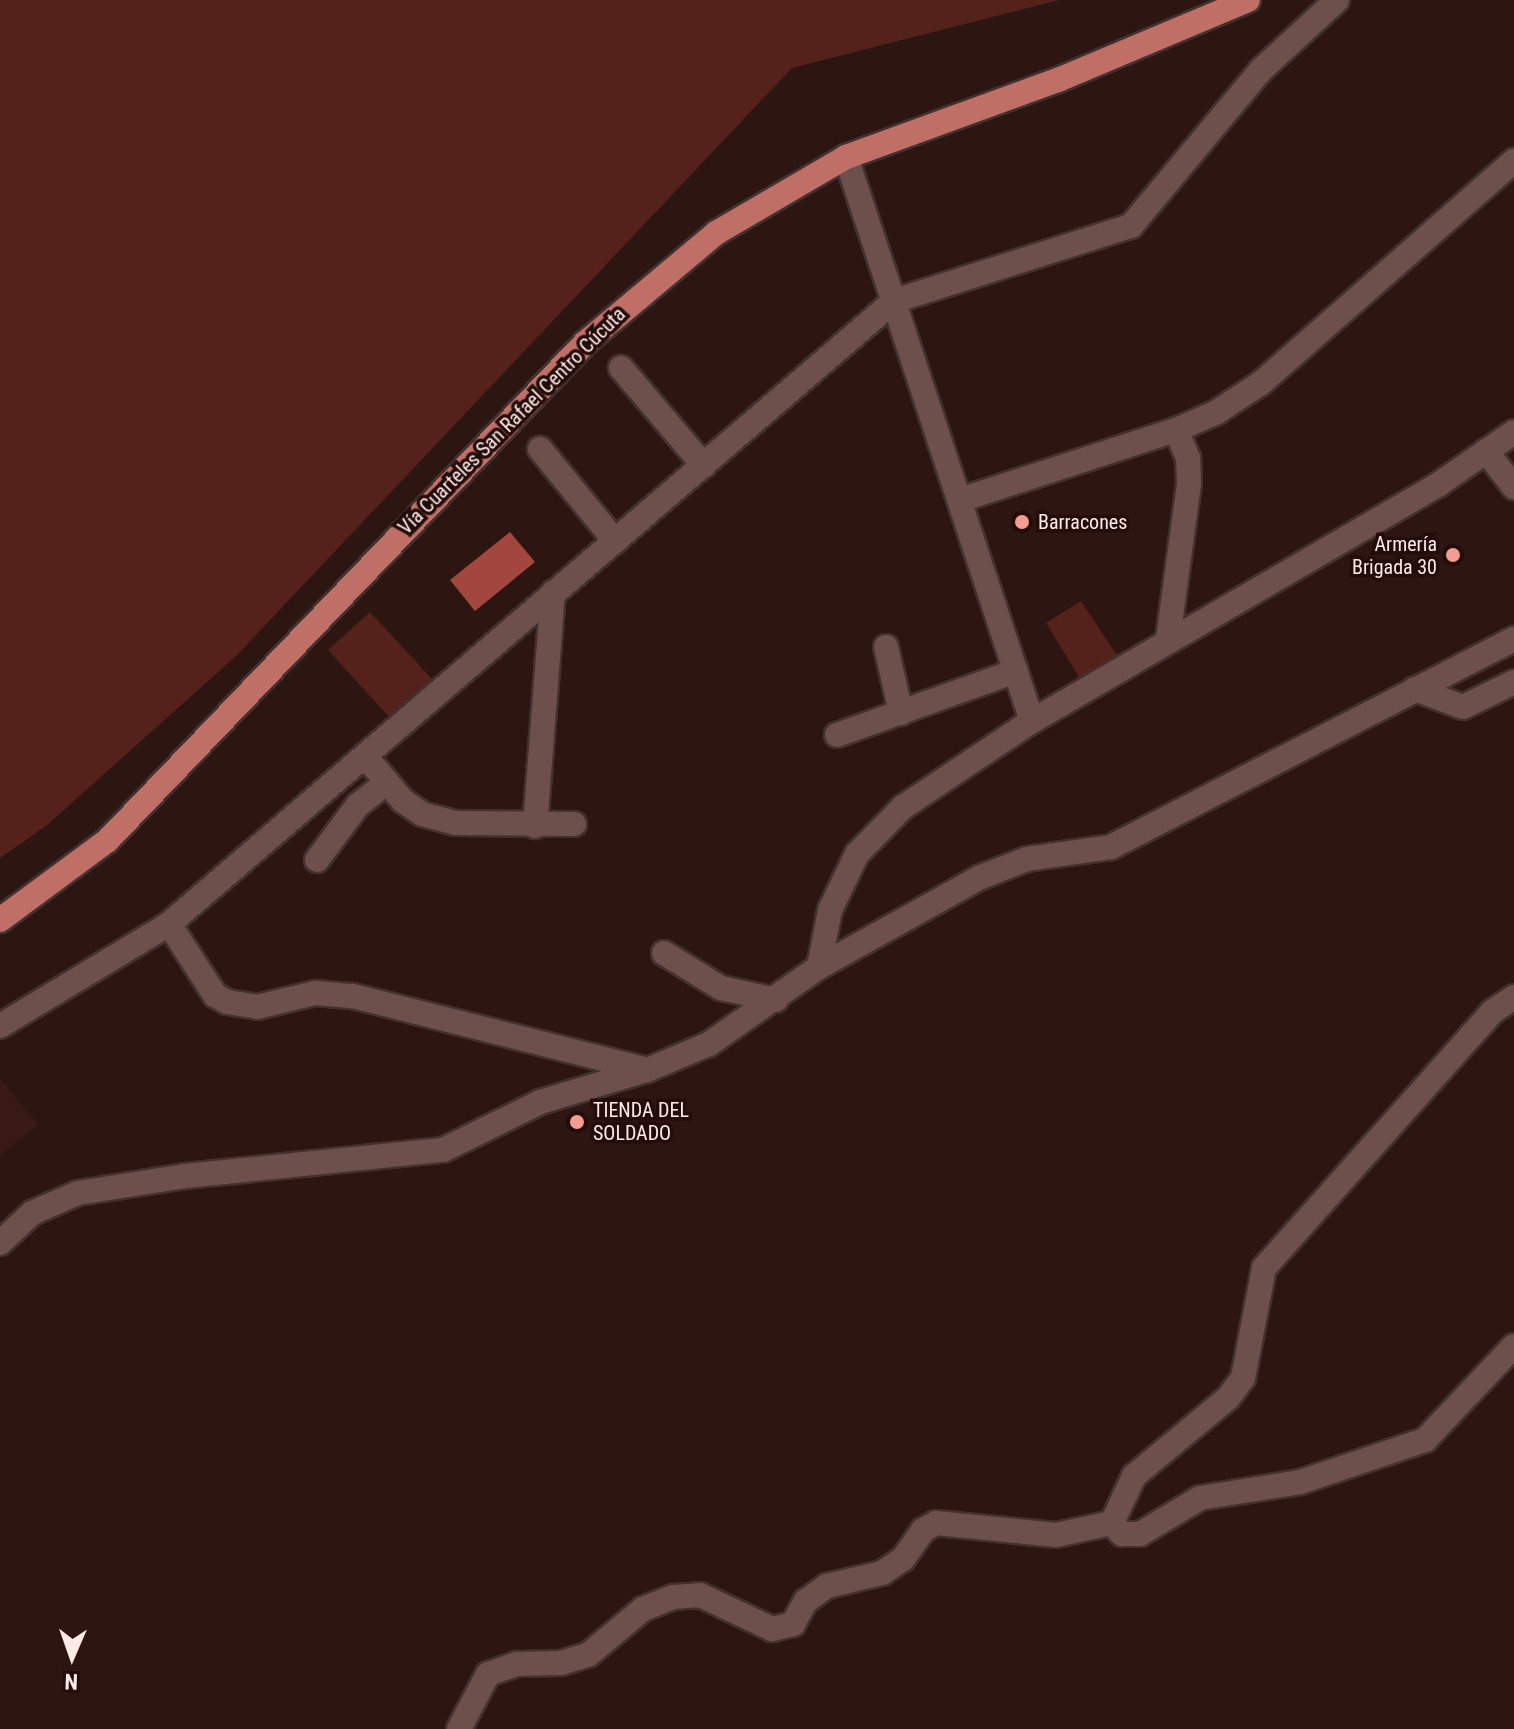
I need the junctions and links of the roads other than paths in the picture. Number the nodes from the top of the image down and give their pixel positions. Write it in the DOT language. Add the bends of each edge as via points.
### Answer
graph roads {
  1 [pos="1248,0"];
  2 [pos="1337,0"];
  3 [pos="846,157"];
  4 [pos="1514,161"];
  5 [pos="894,301"];
  6 [pos="621,368"];
  7 [pos="1176,430"];
  8 [pos="1514,432"];
  9 [pos="540,449"];
  10 [pos="1486,451"];
  11 [pos="704,466"];
  12 [pos="1514,487"];
  13 [pos="960,500"];
  14 [pos="615,541"];
  15 [pos="553,593"];
  16 [pos="1168,639"];
  17 [pos="1514,639"];
  18 [pos="886,647"];
  19 [pos="1016,671"];
  20 [pos="1514,682"];
  21 [pos="1415,689"];
  22 [pos="901,713"];
  23 [pos="1032,721"];
  24 [pos="837,735"];
  25 [pos="365,756"];
  26 [pos="386,783"];
  27 [pos="574,824"];
  28 [pos="535,826"];
  29 [pos="317,860"];
  30 [pos="0,920"];
  31 [pos="169,924"];
  32 [pos="664,953"];
  33 [pos="819,967"];
  34 [pos="1514,997"];
  35 [pos="776,1000"];
  36 [pos="0,1026"];
  37 [pos="647,1070"];
  38 [pos="0,1243"];
  39 [pos="1514,1346"];
  40 [pos="1112,1523"];
  41 [pos="459,1729"];
  1 -- 3 [label="main road, Vía Cuarteles San Rafael Centro Cúcuta" via="1058,80"];
  2 -- 5 [label="street" via="1261,70 1131,226"];
  3 -- 5 [label="street"];
  3 -- 30 [label="main road, Vía Cuarteles San Rafael Centro Cúcuta" via="716,233 585,343 108,840"];
  4 -- 7 [label="street" via="1261,383"];
  5 -- 11 [label="street"];
  5 -- 13 [label="street"];
  6 -- 11 [label="street"];
  7 -- 13 [label="street"];
  7 -- 16 [label="street" via="1188,458 1189,483"];
  8 -- 10 [label="street"];
  9 -- 14 [label="street"];
  10 -- 12 [label="street"];
  10 -- 16 [label="street"];
  11 -- 14 [label="street"];
  13 -- 19 [label="street"];
  14 -- 15 [label="street"];
  15 -- 25 [label="street"];
  15 -- 28 [label="street"];
  16 -- 23 [label="street"];
  17 -- 21 [label="street"];
  18 -- 22 [label="street"];
  19 -- 22 [label="street"];
  19 -- 23 [label="street"];
  20 -- 21 [label="street" via="1463,707"];
  21 -- 33 [label="street" via="1111,847 1027,859 981,877"];
  22 -- 24 [label="street"];
  23 -- 33 [label="street" via="878,828 857,854 830,910"];
  25 -- 26 [label="street"];
  25 -- 31 [label="street"];
  26 -- 28 [label="street" via="422,814 456,823"];
  26 -- 29 [label="street" via="358,805"];
  27 -- 28 [label="street"];
  31 -- 36 [label="street"];
  31 -- 37 [label="street" via="215,995 227,1002 257,1007 315,993 353,996"];
  32 -- 35 [label="street" via="721,988"];
  33 -- 35 [label="street"];
  34 -- 40 [label="street" via="1492,1012 1264,1268 1243,1378 1228,1398 1134,1476"];
  35 -- 37 [label="street" via="709,1044"];
  37 -- 38 [label="street" via="540,1102 443,1150 185,1176 78,1193 32,1213"];
  39 -- 40 [label="street" via="1425,1440 1300,1482 1200,1498 1140,1534 1122,1534"];
  40 -- 41 [label="street" via="1056,1535 936,1523 923,1530 892,1566 827,1586 806,1601 793,1624 772,1629 700,1595 673,1597 643,1609 588,1655 488,1674"];
}
